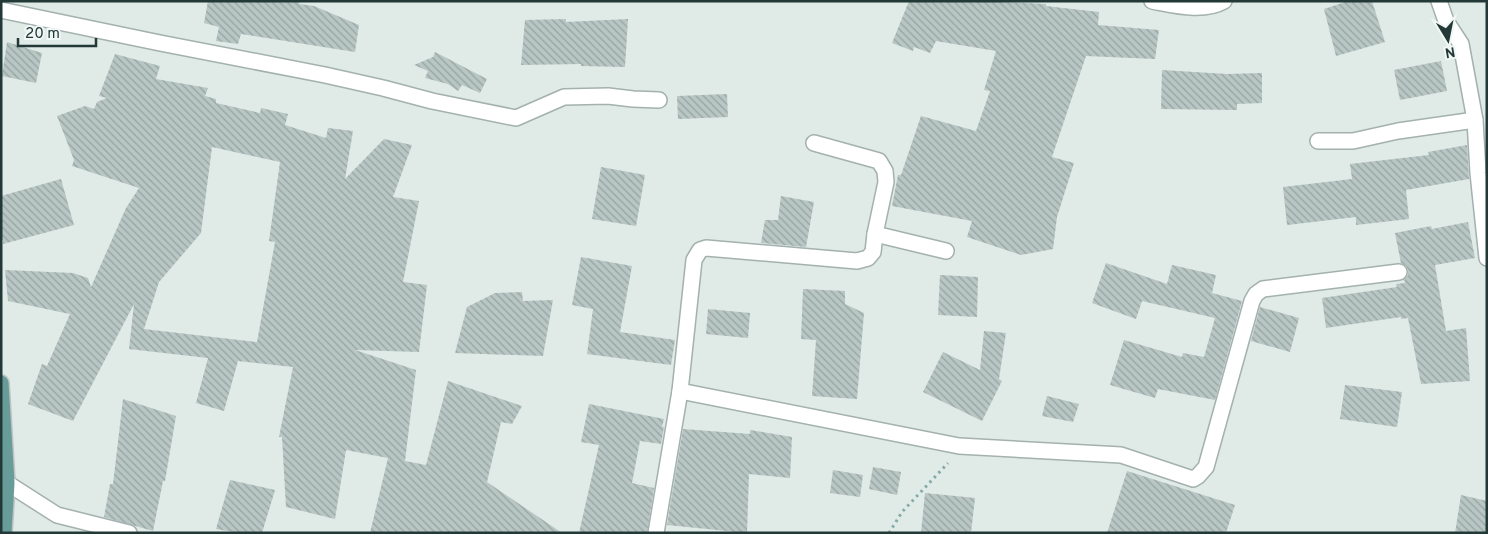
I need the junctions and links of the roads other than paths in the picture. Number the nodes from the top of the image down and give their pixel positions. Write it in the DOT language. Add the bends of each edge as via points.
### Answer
graph roads {
  1 [pos="1152,1"];
  2 [pos="1224,1"];
  3 [pos="1439,1"];
  4 [pos="1,10"];
  5 [pos="659,100"];
  6 [pos="1475,120"];
  7 [pos="1318,141"];
  8 [pos="814,142"];
  9 [pos="875,234"];
  10 [pos="946,251"];
  11 [pos="1487,258"];
  12 [pos="1398,272"];
  13 [pos="1,383"];
  14 [pos="680,391"];
  15 [pos="7,483"];
  16 [pos="4,533"];
  17 [pos="129,533"];
  18 [pos="656,533"];
  1 -- 2 [label="street" via="1188,7"];
  3 -- 6 [label="street" via="1446,21 1461,44"];
  4 -- 5 [label="street" via="324,75 432,102 516,118 564,97"];
  6 -- 7 [label="street" via="1352,140"];
  6 -- 11 [label="street"];
  8 -- 9 [label="street" via="880,161 886,182"];
  9 -- 10 [label="street"];
  9 -- 14 [label="street" via="873,252 868,258 857,260 700,250 694,260"];
  12 -- 14 [label="street" via="1263,289 1256,294 1206,467 1192,479 1121,455 960,446"];
  13 -- 15 [label="main road"];
  14 -- 18 [label="street"];
  15 -- 16 [label="main road"];
  15 -- 17 [label="street" via="57,515"];
}
